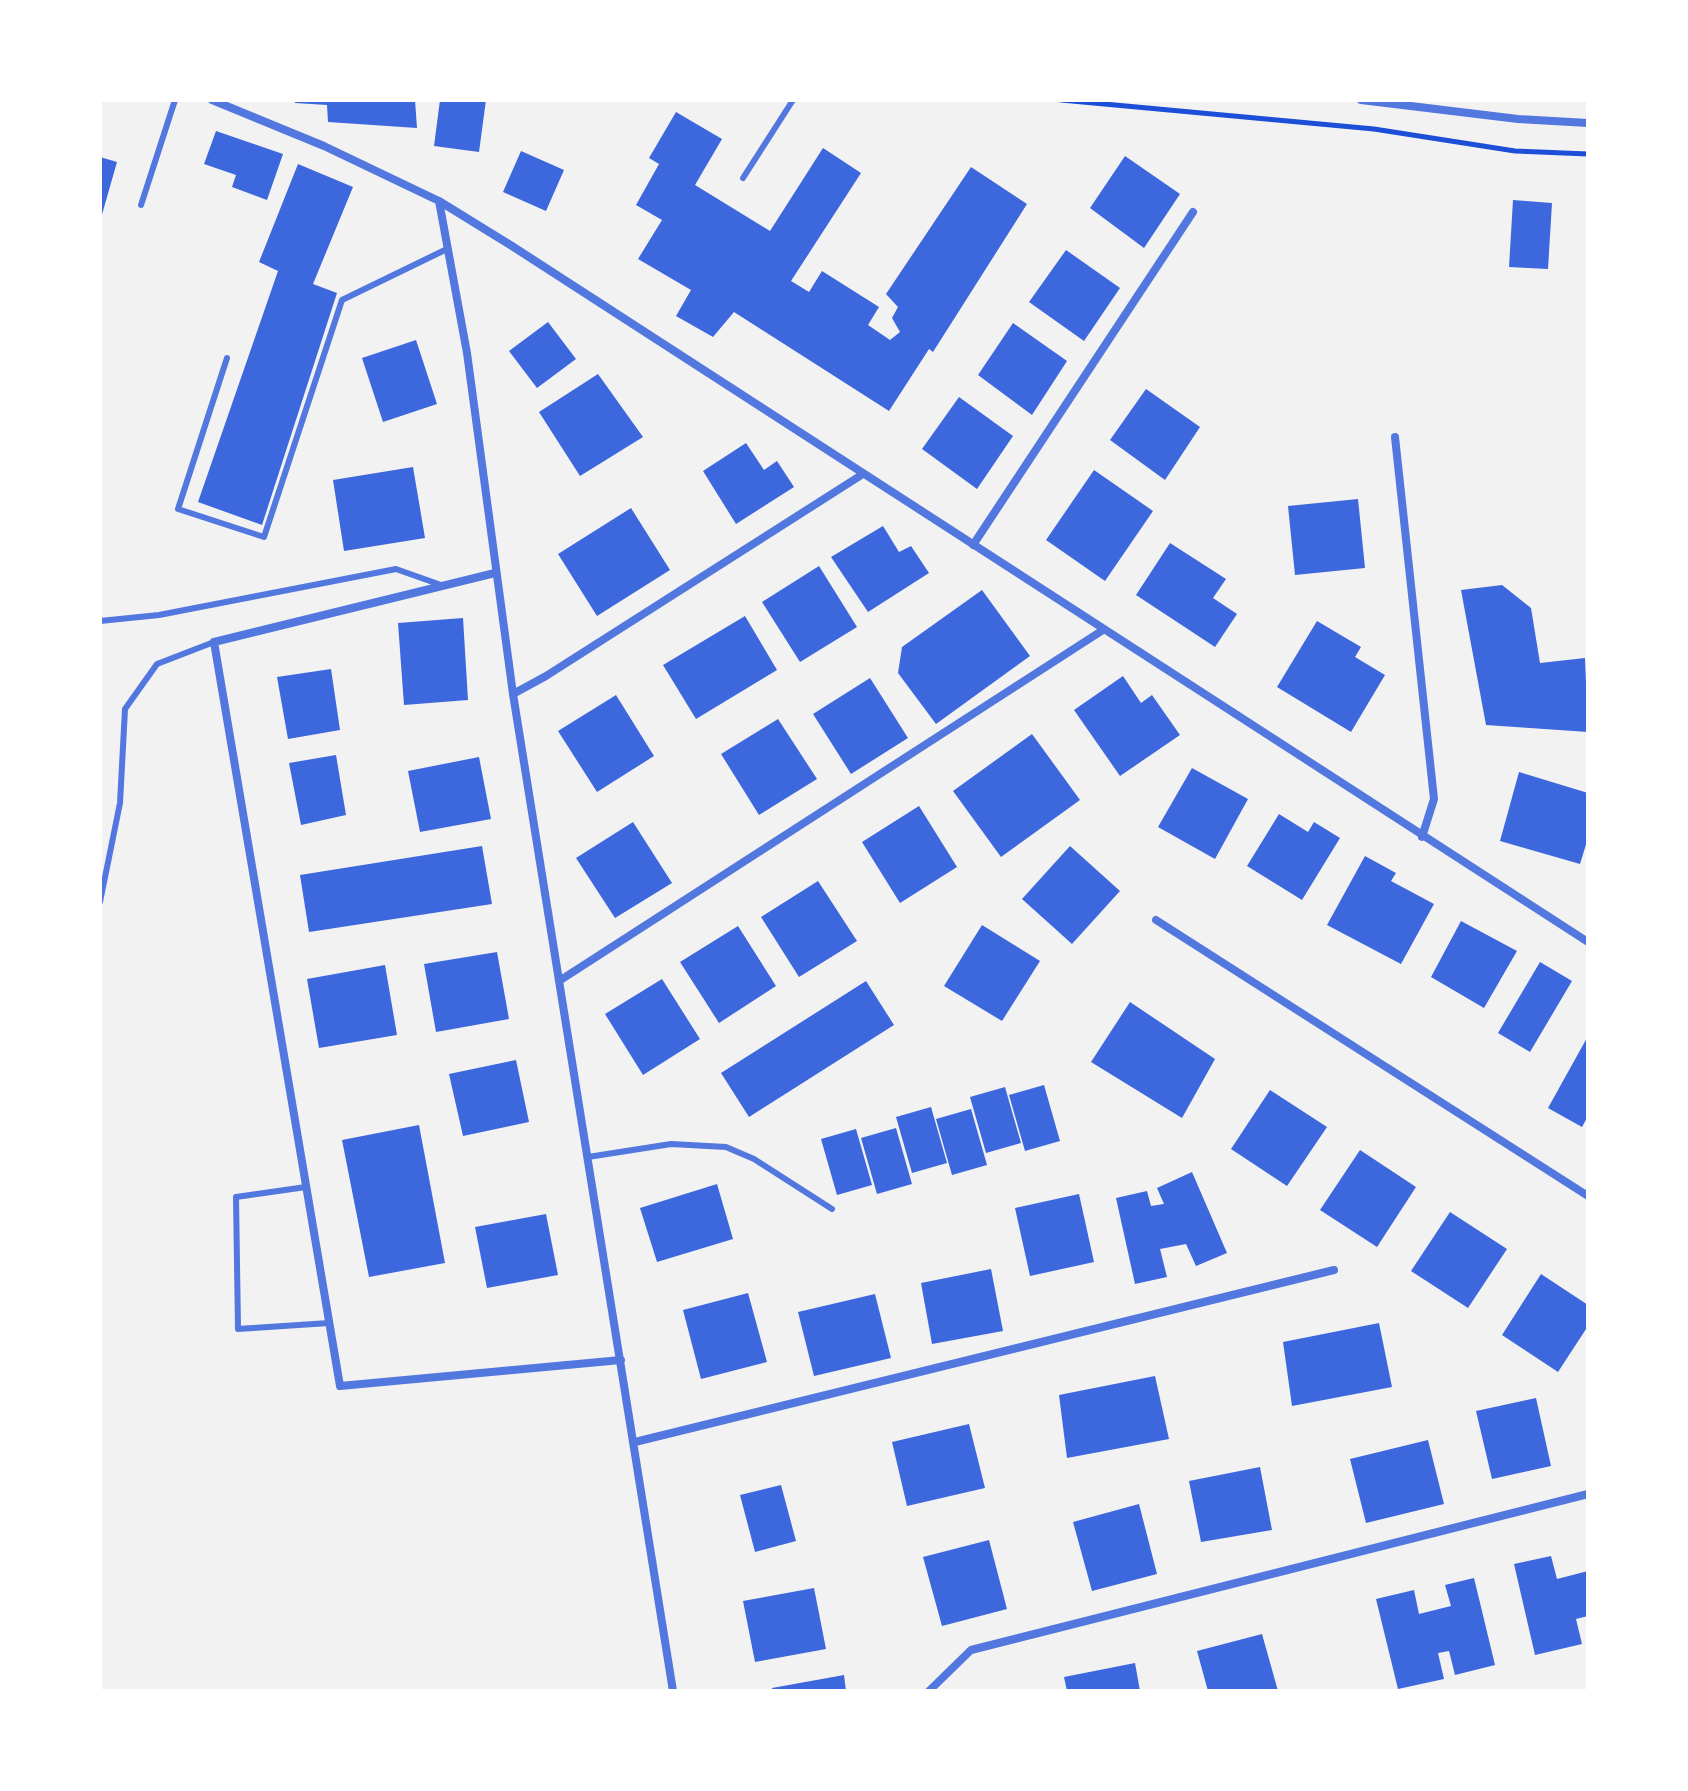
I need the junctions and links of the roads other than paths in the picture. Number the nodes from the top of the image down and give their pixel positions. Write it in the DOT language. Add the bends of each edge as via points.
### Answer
graph roads {
  1 [pos="175,100"];
  2 [pos="212,100"];
  3 [pos="793,100"];
  4 [pos="1361,100"];
  5 [pos="1588,123"];
  6 [pos="743,178"];
  7 [pos="439,201"];
  8 [pos="141,205"];
  9 [pos="1193,212"];
  10 [pos="447,249"];
  11 [pos="227,358"];
  12 [pos="1395,437"];
  13 [pos="863,474"];
  14 [pos="973,545"];
  15 [pos="495,573"];
  16 [pos="445,586"];
  17 [pos="100,621"];
  18 [pos="1103,630"];
  19 [pos="214,642"];
  20 [pos="513,694"];
  21 [pos="1422,837"];
  22 [pos="100,902"];
  23 [pos="1156,920"];
  24 [pos="1588,942"];
  25 [pos="559,981"];
  26 [pos="588,1157"];
  27 [pos="306,1187"];
  28 [pos="1588,1196"];
  29 [pos="832,1209"];
  30 [pos="1334,1270"];
  31 [pos="329,1323"];
  32 [pos="621,1360"];
  33 [pos="635,1442"];
  34 [pos="1588,1494"];
  35 [pos="673,1691"];
  36 [pos="929,1691"];
  1 -- 8 [label="lane"];
  2 -- 7 [label="street"];
  3 -- 6 [label="lane"];
  4 -- 5 [label="street"];
  7 -- 10 [label="street"];
  7 -- 13 [label="street"];
  9 -- 14 [label="street"];
  10 -- 11 [label="lane" via="342,300 264,537 178,509"];
  10 -- 15 [label="street" via="467,353"];
  12 -- 21 [label="street" via="1434,799"];
  13 -- 14 [label="street"];
  13 -- 20 [label="street"];
  14 -- 18 [label="street"];
  15 -- 16 [label="street"];
  15 -- 20 [label="street"];
  16 -- 17 [label="lane" via="396,569 159,615"];
  16 -- 19 [label="street"];
  18 -- 21 [label="street"];
  18 -- 25 [label="street"];
  19 -- 22 [label="lane" via="157,664 125,709 120,803"];
  19 -- 27 [label="street"];
  20 -- 25 [label="street"];
  21 -- 24 [label="street"];
  23 -- 28 [label="street"];
  25 -- 26 [label="street"];
  26 -- 29 [label="lane" via="671,1144 726,1147"];
  26 -- 32 [label="street"];
  27 -- 31 [label="street"];
  27 -- 31 [label="lane" via="236,1197 238,1329"];
  30 -- 33 [label="street"];
  31 -- 32 [label="street" via="340,1386"];
  32 -- 33 [label="street"];
  33 -- 35 [label="street"];
  34 -- 36 [label="street" via="971,1650"];
}
